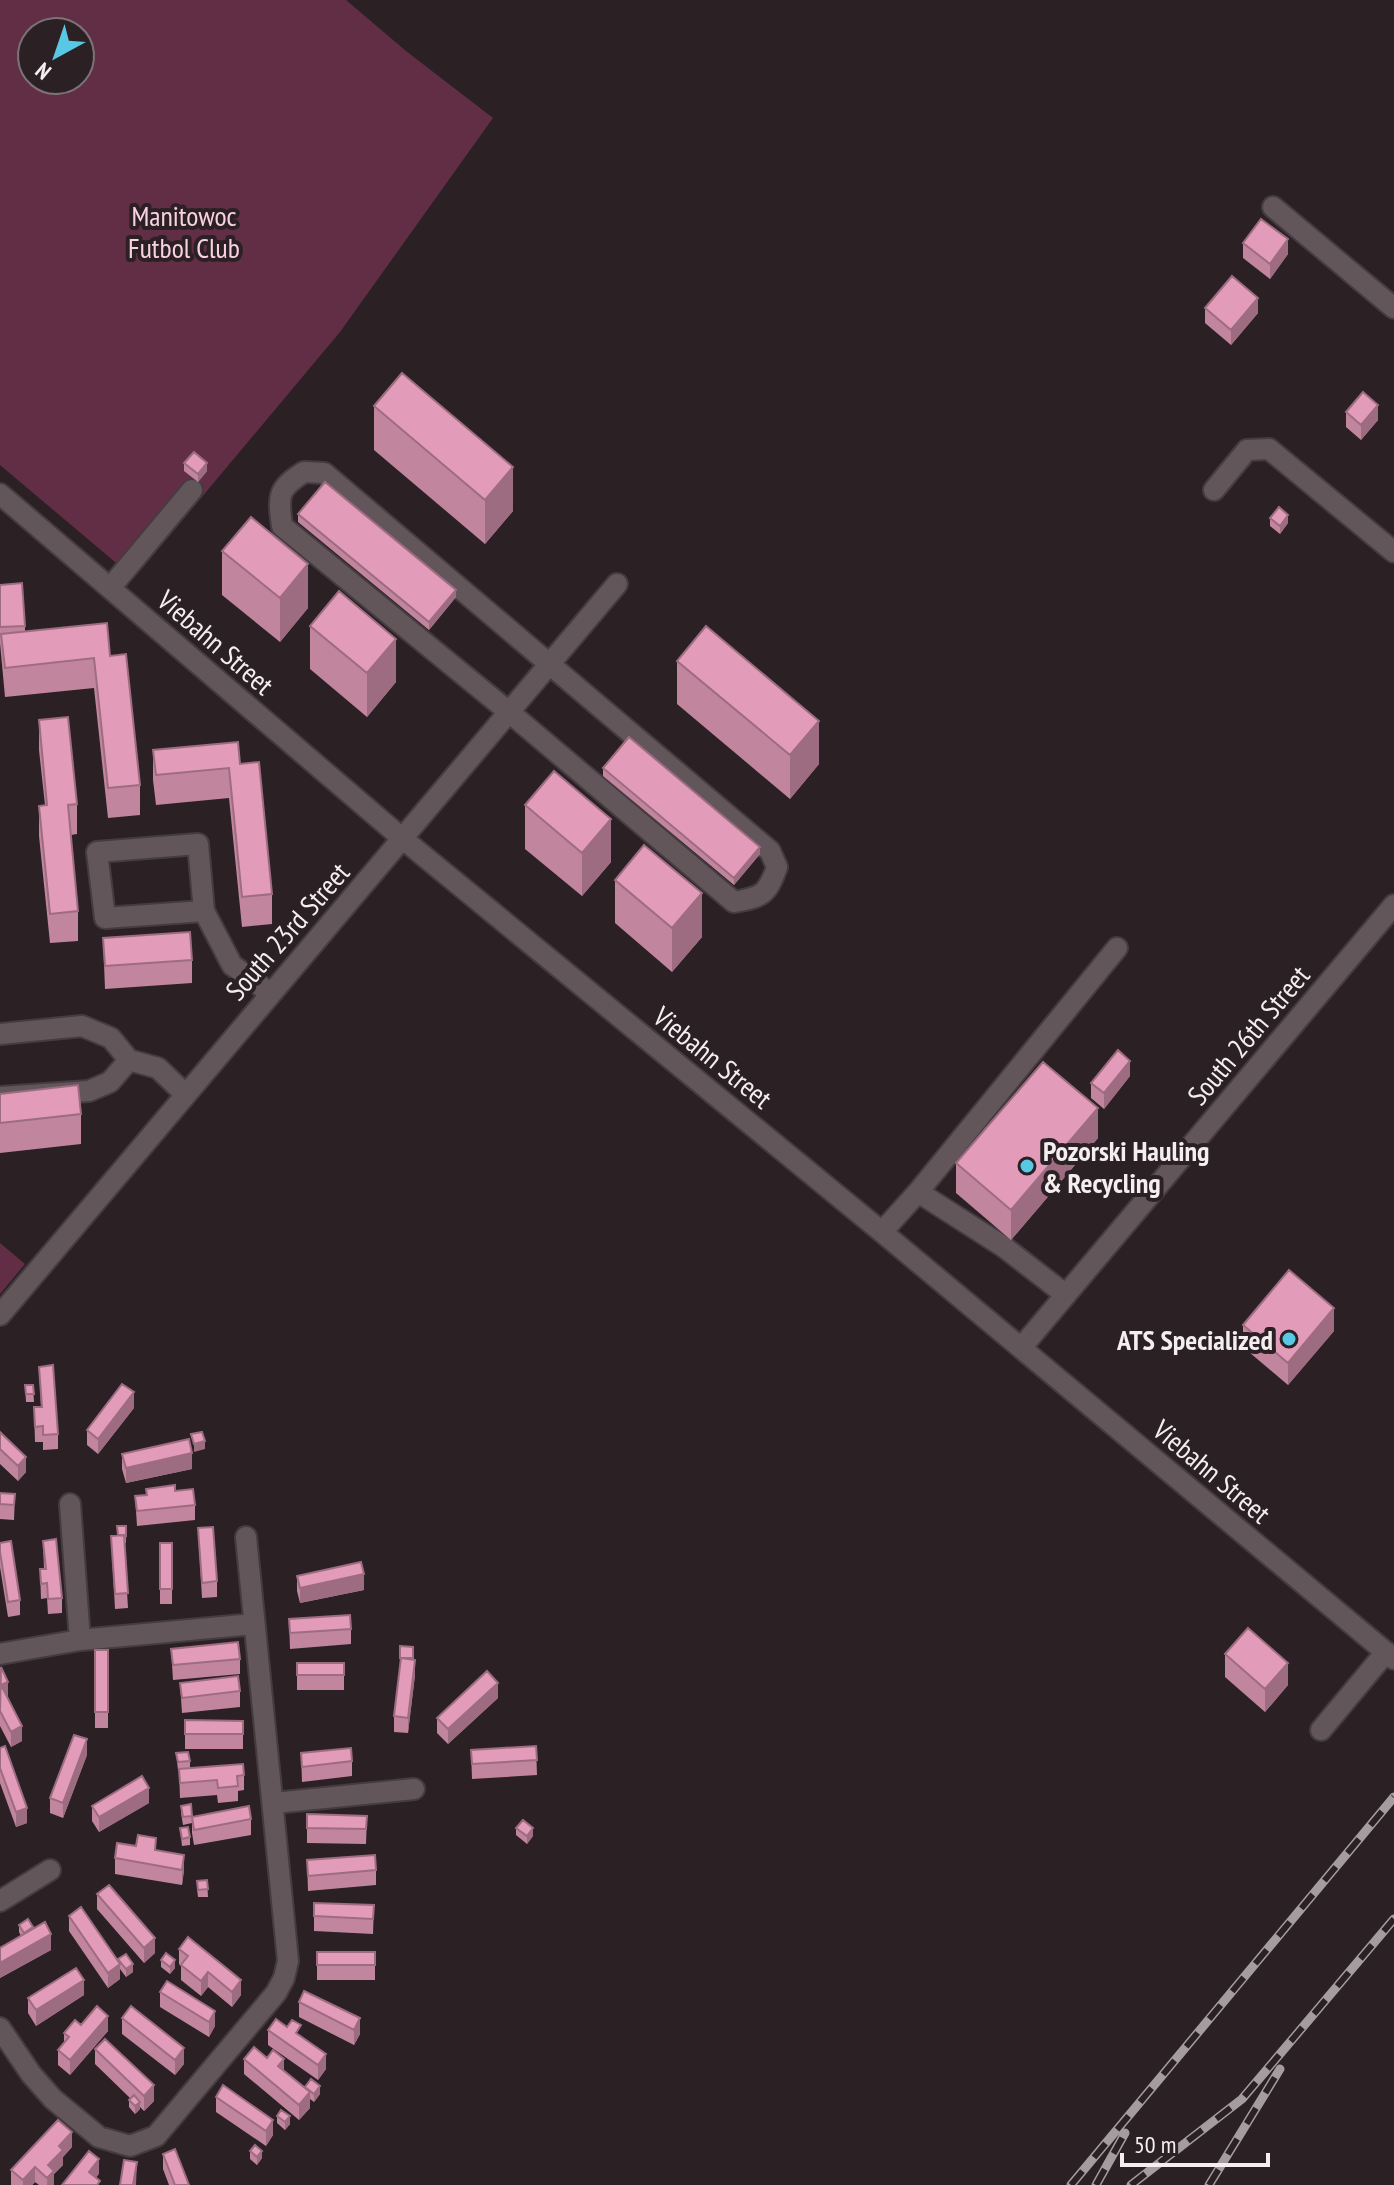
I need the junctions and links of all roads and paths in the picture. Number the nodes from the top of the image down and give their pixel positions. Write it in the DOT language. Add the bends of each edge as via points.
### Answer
graph roads {
  1 [pos="1273,207"];
  2 [pos="1394,308"];
  3 [pos="192,490"];
  4 [pos="1214,490"];
  5 [pos="0,494"];
  6 [pos="1394,552"];
  7 [pos="617,584"];
  8 [pos="110,588"];
  9 [pos="549,665"];
  10 [pos="509,712"];
  11 [pos="403,839"];
  12 [pos="1394,905"];
  13 [pos="204,911"];
  14 [pos="1117,948"];
  15 [pos="270,993"];
  16 [pos="0,1034"];
  17 [pos="129,1060"];
  18 [pos="185,1094"];
  19 [pos="0,1097"];
  20 [pos="918,1192"];
  21 [pos="882,1232"];
  22 [pos="1066,1295"];
  23 [pos="0,1315"];
  24 [pos="1021,1348"];
  25 [pos="70,1504"];
  26 [pos="246,1537"];
  27 [pos="254,1624"];
  28 [pos="80,1640"];
  29 [pos="0,1654"];
  30 [pos="1390,1656"];
  31 [pos="1321,1730"];
  32 [pos="414,1789"];
  33 [pos="274,1803"];
  34 [pos="50,1870"];
  35 [pos="0,1901"];
  36 [pos="0,2028"];
  1 -- 2 [label="street"];
  3 -- 8 [label="street"];
  4 -- 6 [label="street" via="1247,450 1269,449"];
  5 -- 8 [label="street, Viebahn Street"];
  7 -- 9 [label="street, South 23rd Street"];
  8 -- 11 [label="street, Viebahn Street"];
  9 -- 10 [label="street, South 23rd Street"];
  9 -- 10 [label="street" via="770,851 777,867 771,886 757,898 734,902"];
  9 -- 10 [label="street" via="324,473 304,472 286,484 279,502 282,526"];
  10 -- 11 [label="street, South 23rd Street"];
  11 -- 15 [label="street, South 23rd Street"];
  11 -- 21 [label="street, Viebahn Street"];
  12 -- 22 [label="street, South 26th Street"];
  13 -- 13 [label="street" via="198,844 97,852 105,918"];
  13 -- 15 [label="street" via="232,965"];
  14 -- 20 [label="street"];
  15 -- 18 [label="street, South 23rd Street"];
  16 -- 17 [label="street" via="82,1026 111,1038"];
  17 -- 18 [label="street" via="158,1068"];
  17 -- 19 [label="street" via="110,1082 89,1091"];
  18 -- 23 [label="street, South 23rd Street"];
  20 -- 21 [label="street"];
  20 -- 22 [label="street"];
  21 -- 24 [label="street, Viebahn Street"];
  22 -- 24 [label="street, South 26th Street"];
  24 -- 30 [label="street, Viebahn Street"];
  25 -- 28 [label="street"];
  26 -- 27 [label="street"];
  27 -- 28 [label="street"];
  27 -- 33 [label="street"];
  28 -- 29 [label="street"];
  30 -- 31 [label="street"];
  32 -- 33 [label="street"];
  33 -- 36 [label="street" via="288,1961 284,1978 156,2136 130,2146 99,2137 53,2099"];
  34 -- 35 [label="street"];
}
